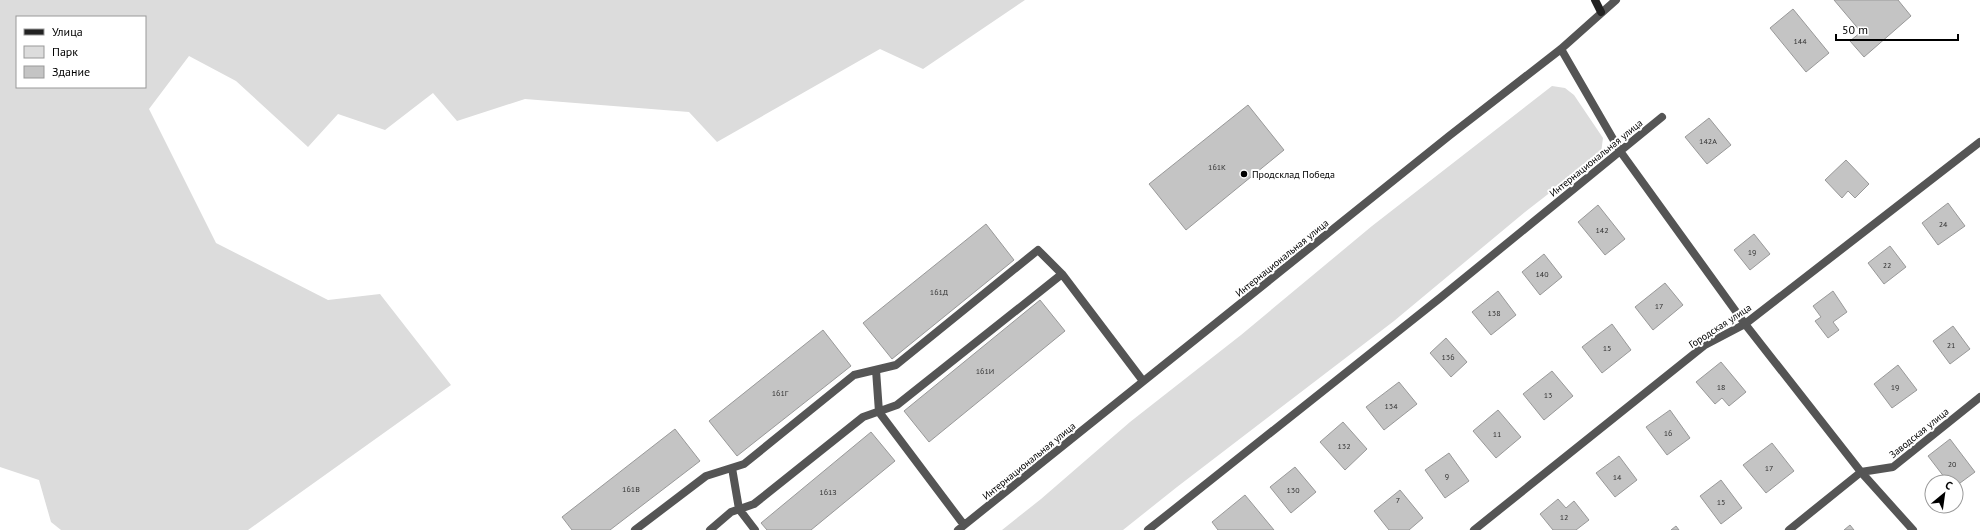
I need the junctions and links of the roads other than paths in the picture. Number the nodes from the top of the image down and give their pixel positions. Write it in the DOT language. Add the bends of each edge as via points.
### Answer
graph roads {
  1 [pos="1595,0"];
  2 [pos="1616,0"];
  3 [pos="1601,12"];
  4 [pos="1560,49"];
  5 [pos="1662,117"];
  6 [pos="1980,142"];
  7 [pos="1620,151"];
  8 [pos="1062,274"];
  9 [pos="1745,324"];
  10 [pos="876,370"];
  11 [pos="1144,382"];
  12 [pos="1980,397"];
  13 [pos="879,412"];
  14 [pos="732,468"];
  15 [pos="1861,472"];
  16 [pos="739,509"];
  17 [pos="961,527"];
  18 [pos="635,530"];
  19 [pos="710,530"];
  20 [pos="755,530"];
  21 [pos="1148,530"];
  22 [pos="1474,530"];
  23 [pos="1789,530"];
  24 [pos="1913,530"];
  1 -- 3 [label="street"];
  2 -- 3 [label="street, Интернациональная улица"];
  3 -- 4 [label="street, Интернациональная улица"];
  4 -- 7 [label="street"];
  4 -- 11 [label="street, Интернациональная улица" via="1463,124"];
  5 -- 7 [label="street, Интернациональная улица"];
  6 -- 9 [label="street, Городская улица"];
  7 -- 9 [label="street"];
  7 -- 21 [label="street, Интернациональная улица"];
  8 -- 10 [label="street" via="1038,250 896,365"];
  8 -- 11 [label="street"];
  8 -- 13 [label="street" via="898,405"];
  9 -- 15 [label="street"];
  9 -- 22 [label="street, Городская улица" via="1705,345"];
  10 -- 13 [label="street"];
  10 -- 14 [label="street" via="854,375 744,464"];
  11 -- 17 [label="street, Интернациональная улица"];
  12 -- 15 [label="street, Заводская улица" via="1892,467"];
  13 -- 16 [label="street" via="863,417 754,504"];
  13 -- 17 [label="street"];
  14 -- 16 [label="street"];
  14 -- 18 [label="street" via="706,476"];
  15 -- 23 [label="street, Заводская улица"];
  15 -- 24 [label="street"];
  16 -- 19 [label="street" via="731,512"];
  16 -- 20 [label="street"];
}
